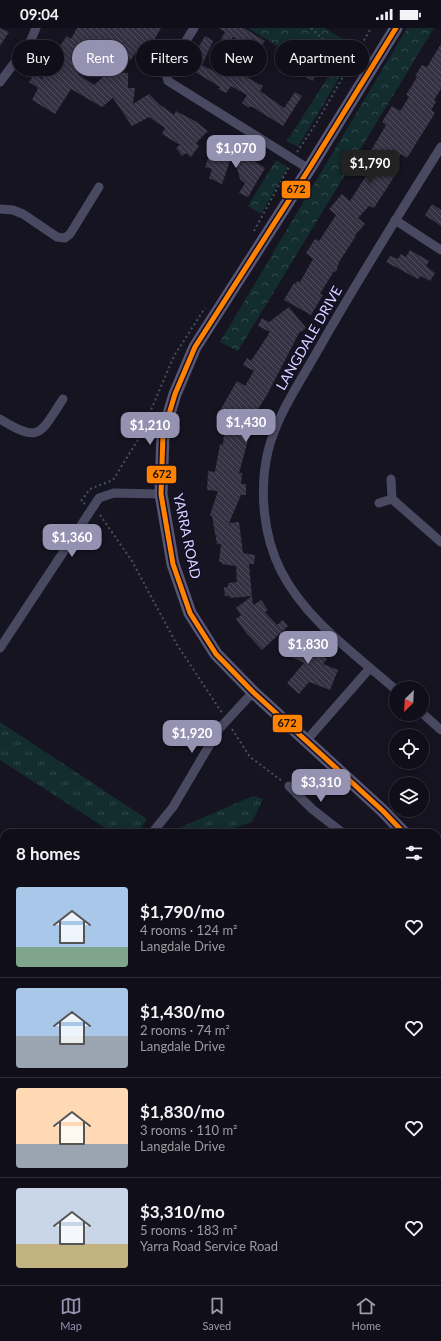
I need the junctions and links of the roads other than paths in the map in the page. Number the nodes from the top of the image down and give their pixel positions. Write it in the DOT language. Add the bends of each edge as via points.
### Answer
graph roads {
  1 [pos="36,28"];
  2 [pos="194,28"];
  3 [pos="396,28"];
  4 [pos="0,82"];
  5 [pos="441,147"];
  6 [pos="309,169"];
  7 [pos="99,187"];
  8 [pos="0,209"];
  9 [pos="394,220"];
  10 [pos="441,250"];
  11 [pos="63,399"];
  12 [pos="0,419"];
  13 [pos="391,479"];
  14 [pos="161,494"];
  15 [pos="392,499"];
  16 [pos="379,503"];
  17 [pos="441,542"];
  18 [pos="0,648"];
  19 [pos="370,668"];
  20 [pos="389,684"];
  21 [pos="253,692"];
  22 [pos="429,719"];
  23 [pos="441,730"];
  24 [pos="306,741"];
  25 [pos="289,786"];
  26 [pos="155,829"];
  27 [pos="336,829"];
  28 [pos="400,829"];
  1 -- 4 [label="street" via="30,42"];
  2 -- 6 [label="street" via="166,73 168,80"];
  3 -- 6 [label="main road, YARRA ROAD"];
  5 -- 9 [label="street, LANGDALE DRIVE"];
  6 -- 14 [label="main road, YARRA ROAD" via="195,347 175,394 163,434"];
  7 -- 8 [label="street" via="65,238 57,237 13,210"];
  9 -- 10 [label="street"];
  9 -- 19 [label="street, LANGDALE DRIVE" via="289,401 268,450 264,473 263,498 266,522 280,570 308,612"];
  11 -- 12 [label="street" via="45,427 36,434 27,433"];
  13 -- 15 [label="street"];
  14 -- 18 [label="street" via="114,493 99,498"];
  14 -- 21 [label="main road, YARRA ROAD" via="173,564 190,613 216,654"];
  15 -- 16 [label="street"];
  15 -- 17 [label="street"];
  19 -- 20 [label="street, LANGDALE DRIVE"];
  19 -- 24 [label="street"];
  21 -- 24 [label="main road, YARRA ROAD"];
  21 -- 26 [label="street" via="220,729 173,807"];
  22 -- 23 [label="street"];
  24 -- 28 [label="main road, YARRA ROAD"];
  25 -- 27 [label="street"];
}
